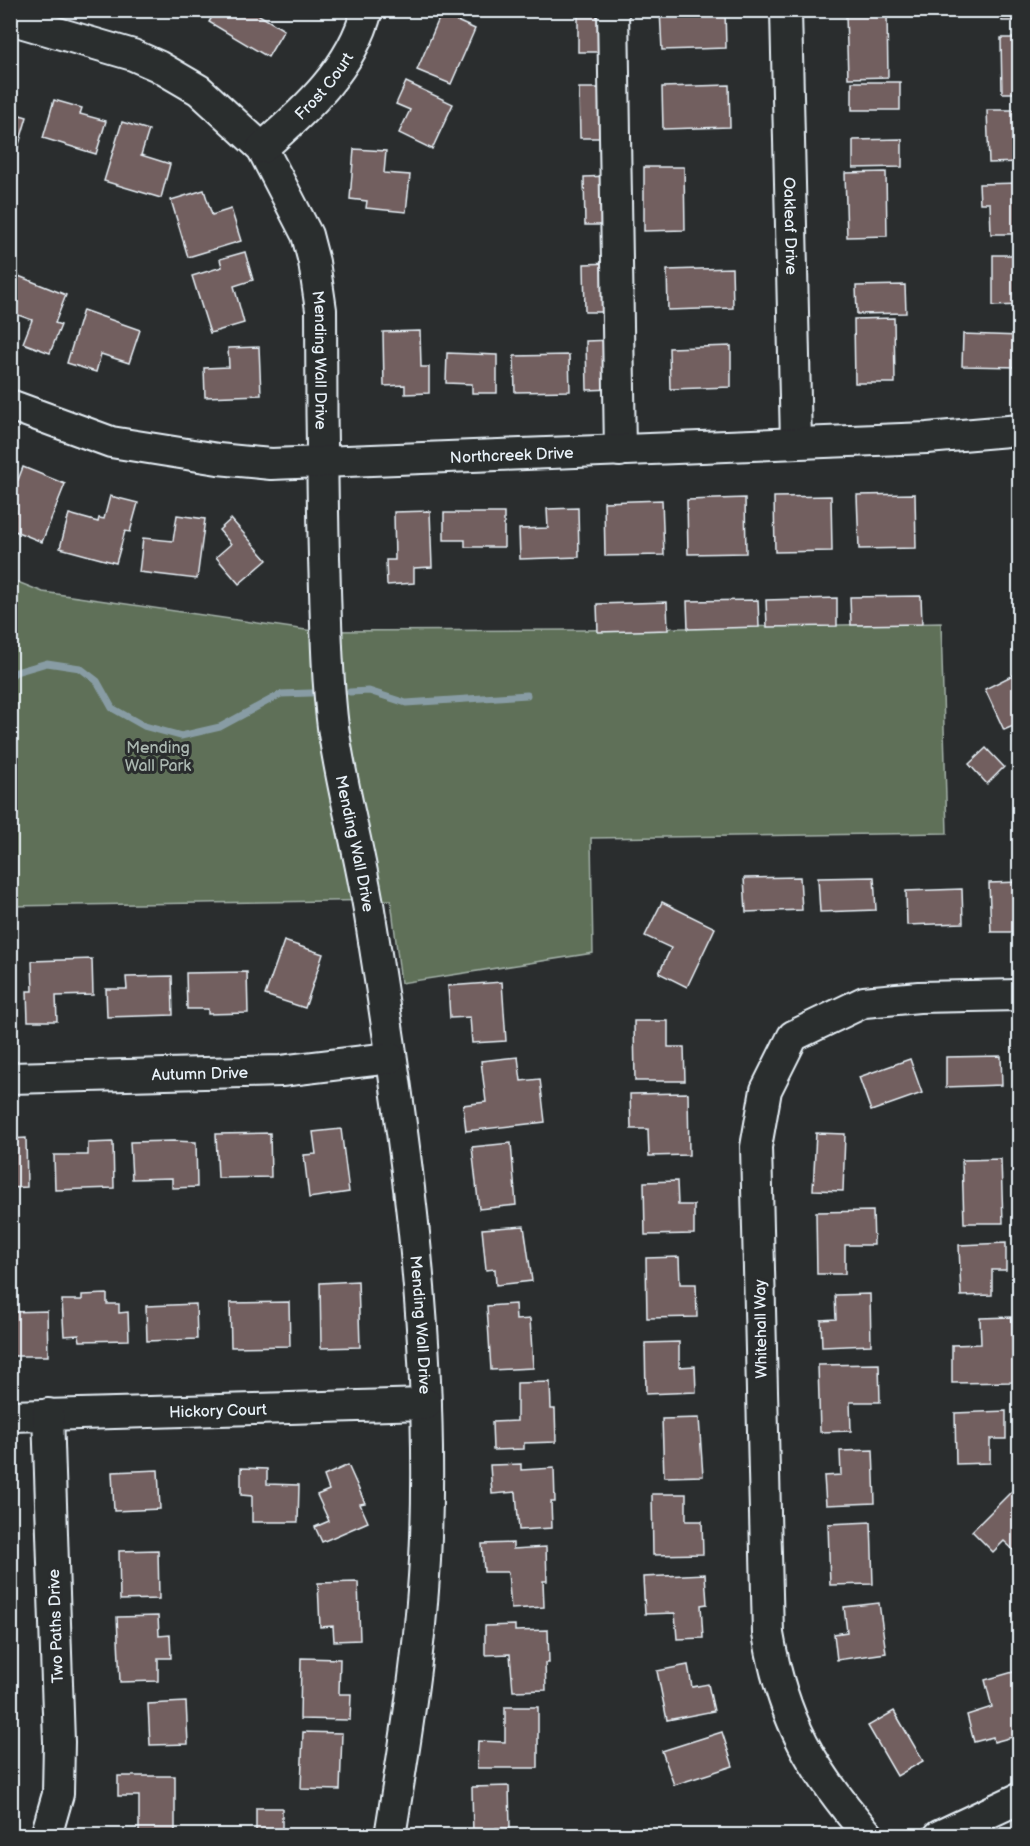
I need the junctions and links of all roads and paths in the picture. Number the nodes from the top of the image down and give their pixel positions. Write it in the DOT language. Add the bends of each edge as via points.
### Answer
graph roads {
  1 [pos="367,10"];
  2 [pos="613,10"];
  3 [pos="786,10"];
  4 [pos="10,19"];
  5 [pos="262,147"];
  6 [pos="10,405"];
  7 [pos="1020,430"];
  8 [pos="796,442"];
  9 [pos="620,451"];
  10 [pos="322,465"];
  11 [pos="1020,995"];
  12 [pos="390,1058"];
  13 [pos="10,1078"];
  14 [pos="426,1404"];
  15 [pos="48,1414"];
  16 [pos="10,1416"];
  17 [pos="1020,1798"];
  18 [pos="46,1836"];
  19 [pos="390,1836"];
  20 [pos="869,1836"];
  21 [pos="939,1836"];
  1 -- 5 [label="street, Frost Court" via="337,72"];
  2 -- 9 [label="street"];
  3 -- 8 [label="street, Oakleaf Drive"];
  4 -- 5 [label="street, Mending Wall Drive" via="158,66 199,90"];
  5 -- 10 [label="street, Mending Wall Drive" via="307,235 314,262 321,310"];
  6 -- 10 [label="street, Northcreek Drive" via="122,444 271,465"];
  7 -- 8 [label="street, Northcreek Drive" via="927,438"];
  8 -- 9 [label="street, Northcreek Drive"];
  9 -- 10 [label="street, Northcreek Drive"];
  10 -- 12 [label="street, Mending Wall Drive" via="334,729 370,913"];
  11 -- 20 [label="street, Whitehall Way" via="864,1002 832,1016 793,1036 766,1090 759,1126 756,1147 768,1634 781,1694 800,1741 831,1791"];
  12 -- 13 [label="street, Autumn Drive" via="281,1071"];
  12 -- 14 [label="street, Mending Wall Drive" via="414,1237"];
  14 -- 15 [label="street, Hickory Court"];
  14 -- 19 [label="street, Mending Wall Drive" via="425,1562 411,1702"];
  15 -- 16 [label="street, Hickory Court"];
  15 -- 18 [label="street, Two Paths Drive" via="58,1794"];
  17 -- 21 [label="street"];
}
